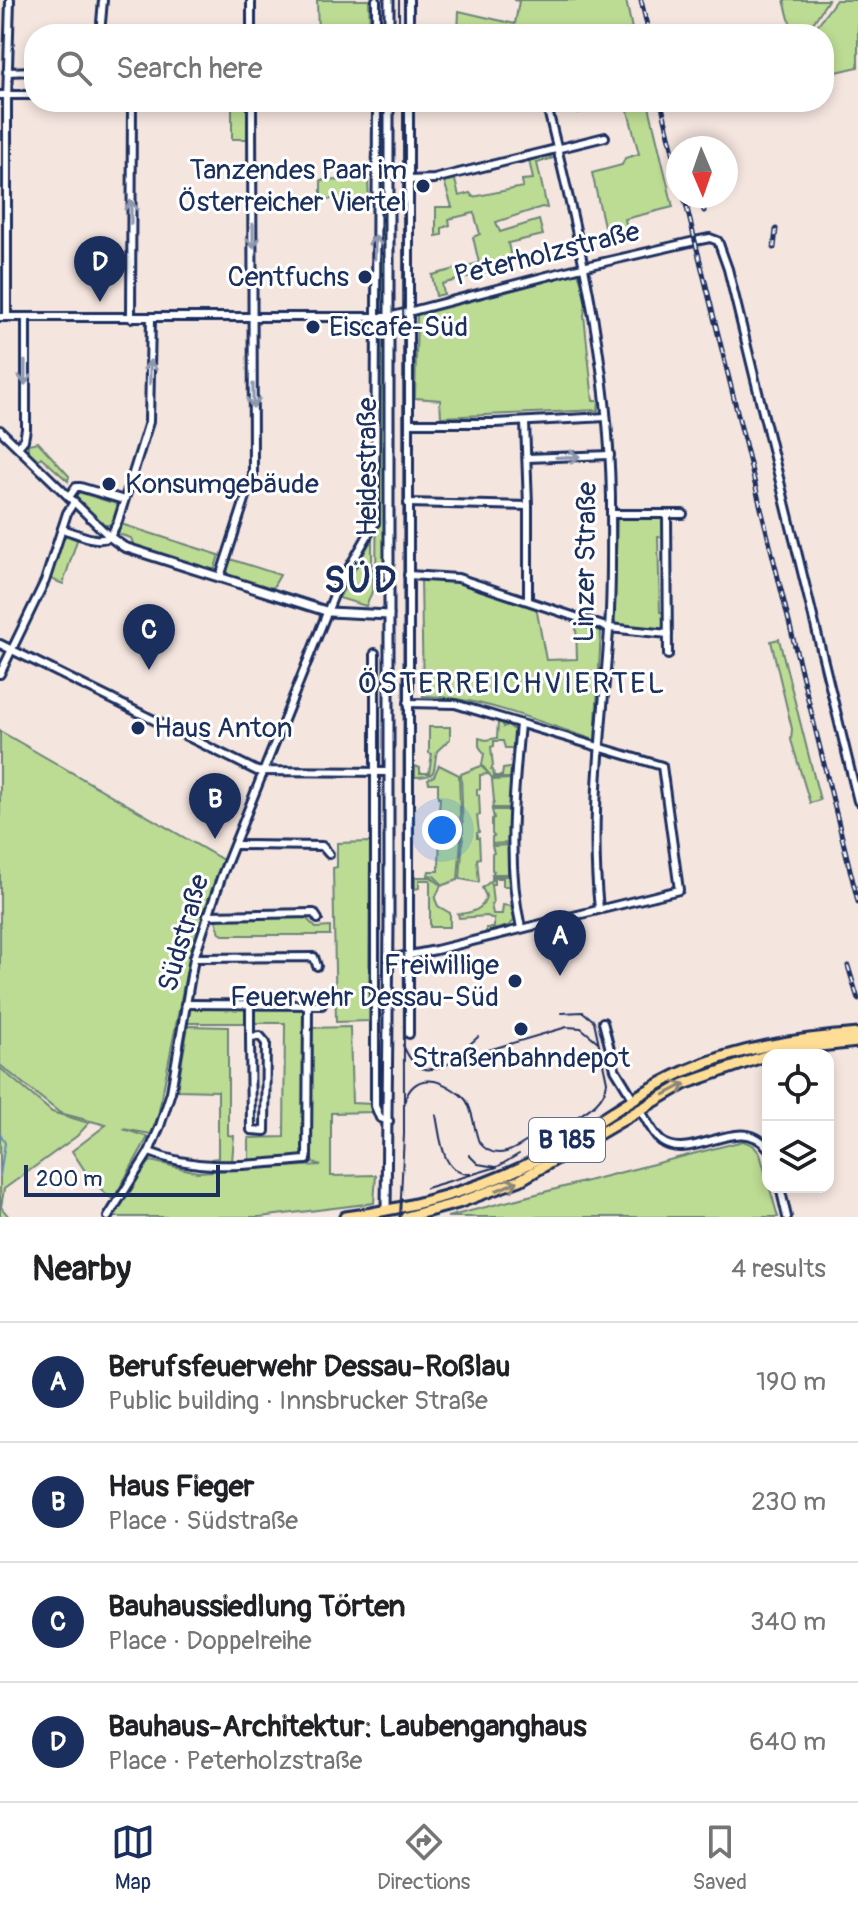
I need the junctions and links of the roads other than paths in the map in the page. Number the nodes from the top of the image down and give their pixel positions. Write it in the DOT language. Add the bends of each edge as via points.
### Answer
graph roads {
  1 [pos="10,0"];
  2 [pos="103,0"];
  3 [pos="251,0"];
  4 [pos="376,0"];
  5 [pos="389,0"];
  6 [pos="409,0"];
  7 [pos="101,24"];
  8 [pos="251,24"];
  9 [pos="376,24"];
  10 [pos="389,24"];
  11 [pos="409,24"];
  12 [pos="24,71"];
  13 [pos="7,72"];
  14 [pos="3,95"];
  15 [pos="24,95"];
  16 [pos="132,112"];
  17 [pos="252,112"];
  18 [pos="377,112"];
  19 [pos="389,112"];
  20 [pos="409,112"];
  21 [pos="549,112"];
  22 [pos="605,137"];
  23 [pos="558,149"];
  24 [pos="409,180"];
  25 [pos="585,266"];
  26 [pos="409,311"];
  27 [pos="4,317"];
  28 [pos="26,317"];
  29 [pos="389,317"];
  30 [pos="131,318"];
  31 [pos="151,318"];
  32 [pos="253,318"];
  33 [pos="375,318"];
  34 [pos="606,417"];
  35 [pos="525,422"];
  36 [pos="409,423"];
  37 [pos="0,430"];
  38 [pos="18,447"];
  39 [pos="610,455"];
  40 [pos="527,458"];
  41 [pos="71,499"];
  42 [pos="124,500"];
  43 [pos="408,503"];
  44 [pos="528,506"];
  45 [pos="611,514"];
  46 [pos="667,514"];
  47 [pos="683,514"];
  48 [pos="62,529"];
  49 [pos="371,531"];
  50 [pos="110,537"];
  51 [pos="408,575"];
  52 [pos="220,577"];
  53 [pos="528,600"];
  54 [pos="329,612"];
  55 [pos="389,615"];
  56 [pos="609,628"];
  57 [pos="668,634"];
  58 [pos="0,644"];
  59 [pos="12,650"];
  60 [pos="375,653"];
  61 [pos="668,655"];
  62 [pos="0,674"];
  63 [pos="408,703"];
  64 [pos="520,724"];
  65 [pos="600,748"];
  66 [pos="375,772"];
  67 [pos="389,772"];
  68 [pos="263,773"];
  69 [pos="858,801"];
  70 [pos="235,845"];
  71 [pos="329,854"];
  72 [pos="599,909"];
  73 [pos="207,915"];
  74 [pos="318,919"];
  75 [pos="521,928"];
  76 [pos="408,956"];
  77 [pos="194,958"];
  78 [pos="389,959"];
  79 [pos="317,966"];
  80 [pos="185,1004"];
  81 [pos="250,1004"];
  82 [pos="308,1004"];
  83 [pos="322,1005"];
  84 [pos="603,1022"];
  85 [pos="409,1034"];
  86 [pos="858,1034"];
  87 [pos="250,1037"];
  88 [pos="858,1042"];
  89 [pos="796,1049"];
  90 [pos="762,1057"];
  91 [pos="710,1068"];
  92 [pos="632,1098"];
  93 [pos="639,1108"];
  94 [pos="389,1121"];
  95 [pos="762,1142"];
  96 [pos="149,1152"];
  97 [pos="781,1193"];
  98 [pos="386,1210"];
  99 [pos="108,1217"];
  100 [pos="345,1217"];
  101 [pos="406,1217"];
  102 [pos="787,1217"];
  1 -- 13 [label="street"];
  2 -- 7 [label="street"];
  3 -- 8 [label="street"];
  4 -- 9 [label="street"];
  5 -- 10 [label="street"];
  6 -- 11 [label="street"];
  12 -- 13 [label="street"];
  13 -- 14 [label="street"];
  14 -- 15 [label="street"];
  14 -- 27 [label="street"];
  30 -- 16 [label="street, one-way"];
  17 -- 32 [label="street, one-way"];
  33 -- 18 [label="street, Heidestraße, one-way"];
  19 -- 29 [label="street, Heidestraße"];
  20 -- 24 [label="street, Heidestraße"];
  21 -- 23 [label="street, Linzer Straße"];
  22 -- 23 [label="street"];
  23 -- 24 [label="street" via="434,179"];
  23 -- 25 [label="street, Linzer Straße"];
  24 -- 26 [label="street, Heidestraße"];
  25 -- 26 [label="street, Peterholzstraße"];
  25 -- 34 [label="street, Linzer Straße"];
  25 -- 69 [label="street, Peterholzstraße" via="706,239 721,246"];
  26 -- 29 [label="street, Peterholzstraße"];
  26 -- 36 [label="street, Heidestraße"];
  27 -- 28 [label="street, Peterholzstraße"];
  28 -- 30 [label="street, Peterholzstraße"];
  28 -- 38 [label="street, one-way" via="26,429"];
  29 -- 33 [label="street, Peterholzstraße"];
  29 -- 55 [label="street, Heidestraße"];
  30 -- 31 [label="street, Peterholzstraße"];
  31 -- 32 [label="street, Peterholzstraße"];
  42 -- 31 [label="street, one-way" via="149,422"];
  32 -- 33 [label="street, Peterholzstraße"];
  32 -- 52 [label="street, one-way" via="253,475"];
  33 -- 49 [label="street, Heidestraße"];
  34 -- 35 [label="street"];
  34 -- 39 [label="street, Linzer Straße"];
  35 -- 36 [label="street"];
  35 -- 40 [label="street"];
  36 -- 43 [label="street, Heidestraße"];
  37 -- 38 [label="street"];
  38 -- 41 [label="street"];
  40 -- 39 [label="street, one-way"];
  39 -- 45 [label="street, Linzer Straße"];
  40 -- 44 [label="street"];
  41 -- 42 [label="street" via="80,487"];
  41 -- 48 [label="street"];
  41 -- 50 [label="street"];
  42 -- 50 [label="street"];
  43 -- 44 [label="street, Heidestraße"];
  43 -- 51 [label="street, Heidestraße"];
  44 -- 53 [label="street"];
  45 -- 46 [label="street"];
  45 -- 56 [label="street, Linzer Straße"];
  46 -- 47 [label="street"];
  46 -- 57 [label="street"];
  48 -- 50 [label="street" via="98,540"];
  48 -- 59 [label="street" via="45,581"];
  49 -- 54 [label="street, Südstraße"];
  50 -- 52 [label="street" via="124,547"];
  51 -- 53 [label="street" via="458,578"];
  51 -- 63 [label="street, Heidestraße"];
  52 -- 54 [label="street"];
  53 -- 56 [label="street"];
  54 -- 55 [label="street"];
  54 -- 68 [label="street, Südstraße"];
  55 -- 67 [label="street, Heidestraße"];
  56 -- 57 [label="street"];
  56 -- 65 [label="street, Linzer Straße"];
  57 -- 61 [label="street"];
  58 -- 59 [label="street"];
  59 -- 62 [label="street"];
  59 -- 68 [label="street"];
  60 -- 66 [label="street, Heidestraße"];
  63 -- 64 [label="street" via="455,704"];
  63 -- 76 [label="street, Heidestraße"];
  64 -- 65 [label="street"];
  64 -- 75 [label="street" via="513,836 514,899"];
  65 -- 72 [label="street, Linzer Straße" via="595,829"];
  65 -- 72 [label="street" via="662,766 679,890"];
  66 -- 67 [label="street"];
  66 -- 68 [label="street"];
  66 -- 94 [label="street, Heidestraße" via="375,1106 380,1118"];
  67 -- 78 [label="street, Heidestraße"];
  68 -- 70 [label="street, Südstraße"];
  70 -- 71 [label="street" via="322,846"];
  70 -- 73 [label="street, Südstraße"];
  72 -- 75 [label="street"];
  73 -- 74 [label="street" via="314,913"];
  73 -- 77 [label="street, Südstraße"];
  75 -- 76 [label="street"];
  76 -- 78 [label="street"];
  76 -- 85 [label="street, Heidestraße"];
  77 -- 79 [label="street" via="314,957"];
  77 -- 80 [label="street, Südstraße"];
  78 -- 94 [label="street, Heidestraße"];
  80 -- 81 [label="street"];
  80 -- 96 [label="street, Südstraße" via="171,1092"];
  81 -- 82 [label="street"];
  81 -- 87 [label="street"];
  82 -- 83 [label="street"];
  82 -- 96 [label="street" via="307,1160 200,1166"];
  84 -- 92 [label="street" via="615,1069"];
  86 -- 91 [label="main road, B 185" via="773,1044"];
  87 -- 87 [label="street" via="251,1130 265,1131 266,1043 260,1036"];
  88 -- 89 [label="main road, B 185"];
  90 -- 91 [label="main road, B 185"];
  91 -- 92 [label="main road, B 185"];
  93 -- 91 [label="main road, B 185, one-way"];
  92 -- 93 [label="street"];
  92 -- 98 [label="main road, B 185" via="515,1170"];
  93 -- 95 [label="street" via="669,1144 744,1134"];
  101 -- 93 [label="main road, B 185, one-way" via="520,1180"];
  94 -- 98 [label="street, Heidestraße"];
  96 -- 99 [label="street, Südstraße"];
  97 -- 102 [label="street"];
  98 -- 100 [label="main road, B 185"];
}
